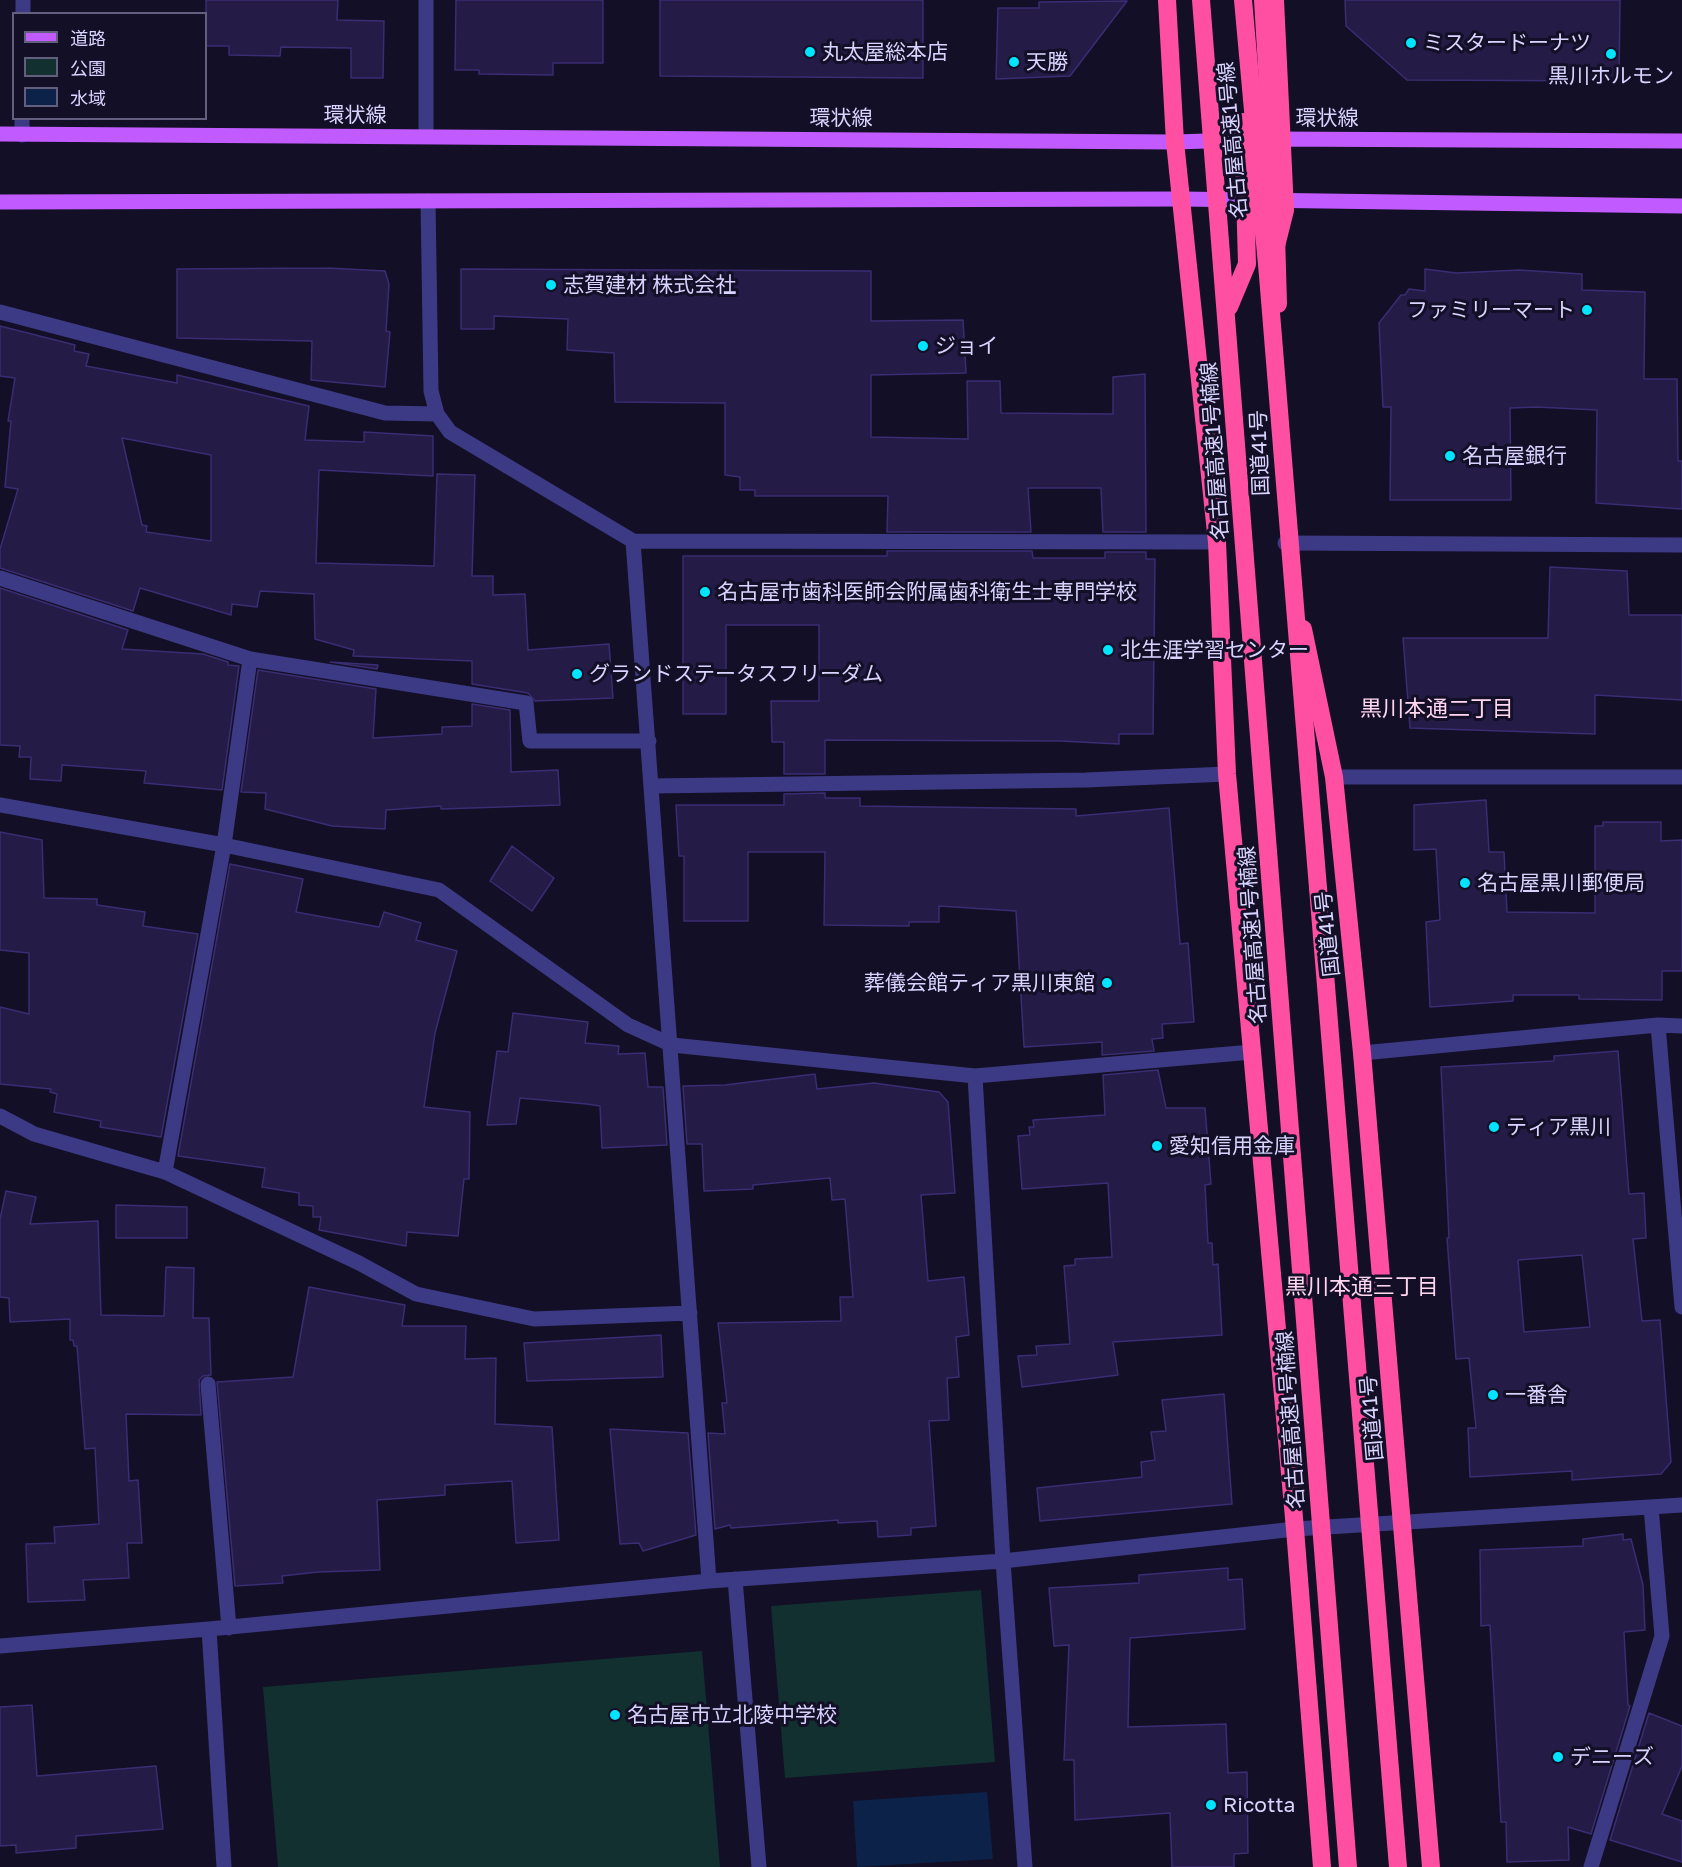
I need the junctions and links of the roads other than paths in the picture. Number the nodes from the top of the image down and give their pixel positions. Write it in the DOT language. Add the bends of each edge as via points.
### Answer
graph roads {
  1 [pos="426,0"];
  2 [pos="1167,0"];
  3 [pos="1201,0"];
  4 [pos="1241,0"];
  5 [pos="1263,0"];
  6 [pos="1275,0"];
  7 [pos="22,120"];
  8 [pos="0,134"];
  9 [pos="22,135"];
  10 [pos="426,136"];
  11 [pos="1270,139"];
  12 [pos="1682,141"];
  13 [pos="1175,142"];
  14 [pos="1181,199"];
  15 [pos="428,201"];
  16 [pos="1275,201"];
  17 [pos="0,202"];
  18 [pos="1682,206"];
  19 [pos="1268,276"];
  20 [pos="1227,311"];
  21 [pos="0,312"];
  22 [pos="437,414"];
  23 [pos="633,541"];
  24 [pos="1217,542"];
  25 [pos="1284,543"];
  26 [pos="1682,544"];
  27 [pos="0,578"];
  28 [pos="250,659"];
  29 [pos="649,741"];
  30 [pos="1227,774"];
  31 [pos="1334,777"];
  32 [pos="1682,777"];
  33 [pos="652,786"];
  34 [pos="0,805"];
  35 [pos="224,845"];
  36 [pos="1658,1025"];
  37 [pos="1682,1026"];
  38 [pos="672,1045"];
  39 [pos="1252,1052"];
  40 [pos="1362,1053"];
  41 [pos="975,1076"];
  42 [pos="0,1116"];
  43 [pos="165,1172"];
  44 [pos="1680,1256"];
  45 [pos="1682,1307"];
  46 [pos="690,1313"];
  47 [pos="208,1384"];
  48 [pos="1682,1505"];
  49 [pos="1651,1506"];
  50 [pos="1403,1523"];
  51 [pos="1295,1529"];
  52 [pos="1003,1560"];
  53 [pos="735,1579"];
  54 [pos="709,1581"];
  55 [pos="229,1628"];
  56 [pos="209,1629"];
  57 [pos="0,1646"];
  58 [pos="224,1867"];
  59 [pos="759,1867"];
  60 [pos="1025,1867"];
  61 [pos="1322,1867"];
  62 [pos="1348,1867"];
  63 [pos="1398,1867"];
  64 [pos="1431,1867"];
  65 [pos="1591,1867"];
  1 -- 10 [label="street"];
  2 -- 13 [label="highway"];
  3 -- 20 [label="highway, 名古屋高速1号楠線, bridge"];
  4 -- 19 [label="highway, 名古屋高速1号線, bridge"];
  4 -- 20 [label="highway, bridge" via="1247,264"];
  5 -- 11 [label="highway, 国道41号"];
  6 -- 19 [label="highway, bridge" via="1285,210"];
  7 -- 9 [label="street"];
  8 -- 9 [label="main road, 環状線"];
  9 -- 10 [label="main road, 環状線"];
  10 -- 13 [label="main road, 環状線"];
  11 -- 12 [label="main road, 環状線"];
  11 -- 13 [label="main road, 環状線"];
  11 -- 16 [label="highway, 国道41号"];
  13 -- 14 [label="highway"];
  14 -- 15 [label="main road"];
  14 -- 16 [label="main road"];
  14 -- 24 [label="highway"];
  15 -- 17 [label="main road"];
  15 -- 22 [label="street" via="431,391"];
  16 -- 18 [label="main road"];
  16 -- 25 [label="highway, 国道41号"];
  19 -- 63 [label="highway, bridge"];
  20 -- 62 [label="highway, 名古屋高速1号楠線, bridge"];
  21 -- 22 [label="street" via="385,413"];
  22 -- 23 [label="street" via="450,432"];
  23 -- 24 [label="street"];
  23 -- 29 [label="street"];
  24 -- 30 [label="highway"];
  25 -- 26 [label="street"];
  25 -- 31 [label="highway, 国道41号"];
  27 -- 28 [label="street"];
  28 -- 29 [label="street" via="526,703 530,741"];
  28 -- 35 [label="street"];
  29 -- 33 [label="street"];
  30 -- 33 [label="street" via="1086,780"];
  30 -- 39 [label="highway"];
  31 -- 32 [label="street"];
  31 -- 40 [label="highway, 国道41号"];
  33 -- 38 [label="street"];
  34 -- 35 [label="street"];
  35 -- 38 [label="street" via="439,890 628,1025"];
  35 -- 43 [label="street"];
  36 -- 37 [label="street"];
  36 -- 40 [label="street"];
  36 -- 44 [label="street"];
  38 -- 41 [label="street"];
  38 -- 46 [label="street"];
  39 -- 41 [label="street"];
  39 -- 51 [label="highway"];
  40 -- 50 [label="highway, 国道41号"];
  41 -- 52 [label="street"];
  42 -- 43 [label="street" via="34,1134"];
  43 -- 46 [label="street" via="416,1294 534,1319"];
  44 -- 45 [label="street"];
  46 -- 54 [label="street"];
  47 -- 55 [label="street"];
  48 -- 49 [label="street"];
  49 -- 50 [label="street"];
  49 -- 65 [label="street" via="1662,1636"];
  50 -- 51 [label="street"];
  50 -- 64 [label="highway, 国道41号"];
  51 -- 52 [label="street"];
  51 -- 61 [label="highway"];
  52 -- 53 [label="street"];
  52 -- 60 [label="street"];
  53 -- 54 [label="street"];
  53 -- 59 [label="street"];
  54 -- 55 [label="street"];
  55 -- 56 [label="street"];
  56 -- 57 [label="street"];
  56 -- 58 [label="street"];
}
